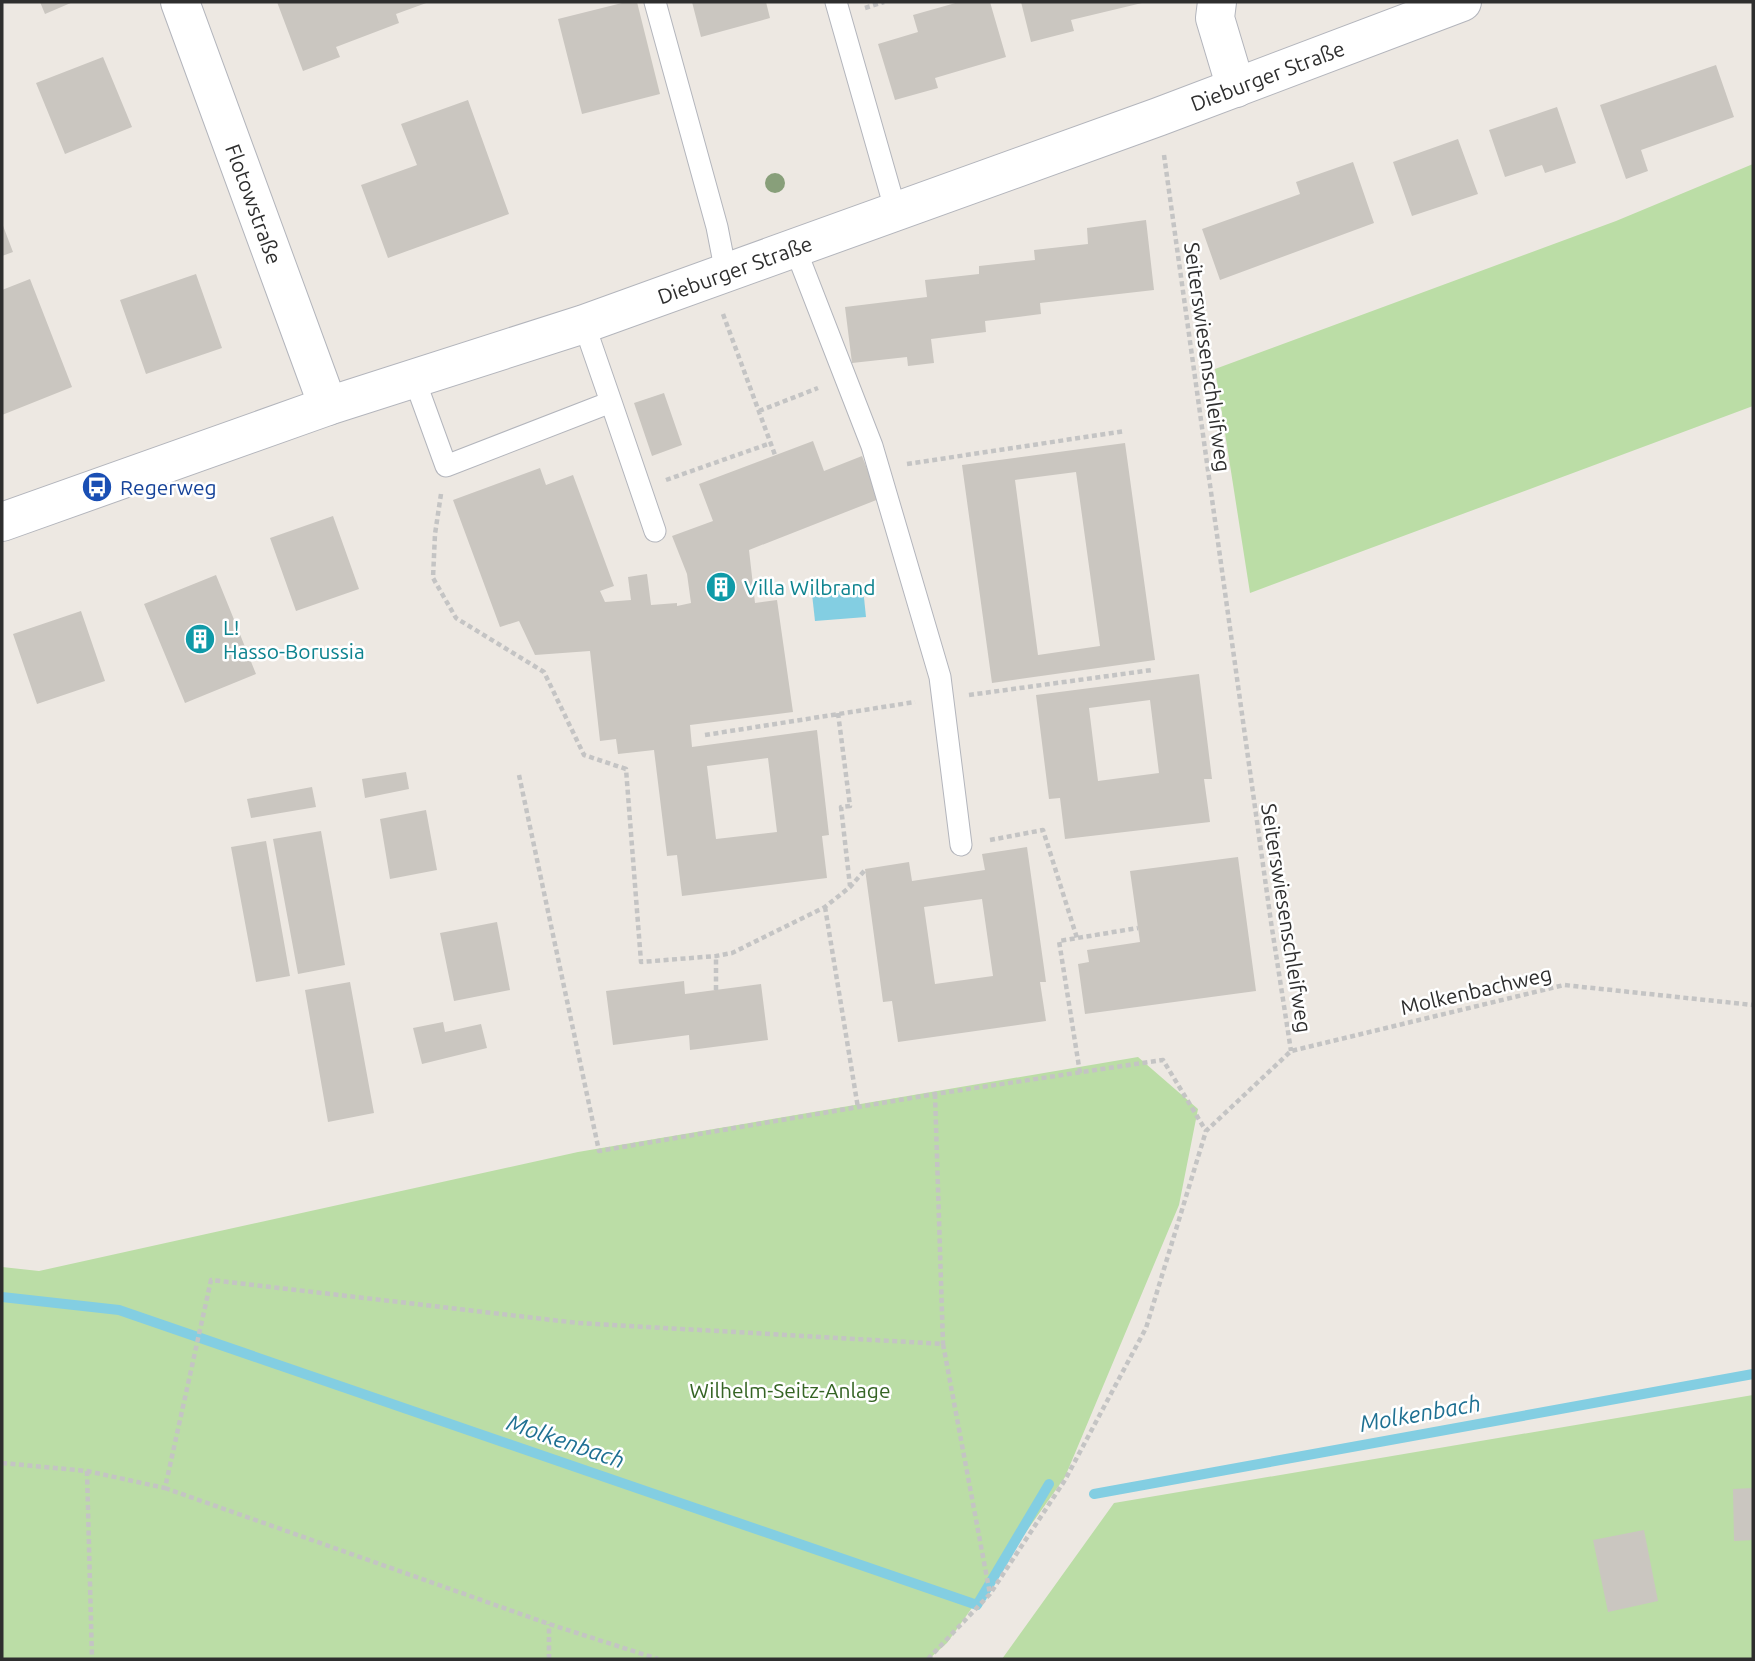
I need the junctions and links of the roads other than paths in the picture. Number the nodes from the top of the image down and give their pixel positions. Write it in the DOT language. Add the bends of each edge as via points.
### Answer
graph roads {
  1 [pos="180,2"];
  2 [pos="655,2"];
  3 [pos="836,2"];
  4 [pos="1217,2"];
  5 [pos="1462,2"];
  6 [pos="1236,88"];
  7 [pos="896,212"];
  8 [pos="795,248"];
  9 [pos="724,291"];
  10 [pos="584,324"];
  11 [pos="414,378"];
  12 [pos="611,402"];
  13 [pos="328,406"];
  14 [pos="2,522"];
  15 [pos="655,531"];
  16 [pos="961,845"];
  1 -- 13 [label="main road, Flotowstraße"];
  2 -- 9 [label="lane" via="717,227"];
  3 -- 7 [label="lane"];
  4 -- 6 [label="main road" via="1215,18"];
  5 -- 6 [label="main road, Dieburger Straße"];
  6 -- 7 [label="main road, Dieburger Straße"];
  7 -- 8 [label="main road, Dieburger Straße"];
  8 -- 9 [label="main road, Dieburger Straße"];
  8 -- 16 [label="lane" via="879,469 940,677"];
  9 -- 10 [label="main road, Dieburger Straße"];
  10 -- 11 [label="main road, Dieburger Straße"];
  10 -- 12 [label="lane"];
  11 -- 12 [label="lane" via="446,466"];
  11 -- 13 [label="main road, Dieburger Straße"];
  12 -- 15 [label="lane"];
  13 -- 14 [label="main road, Dieburger Straße"];
}
